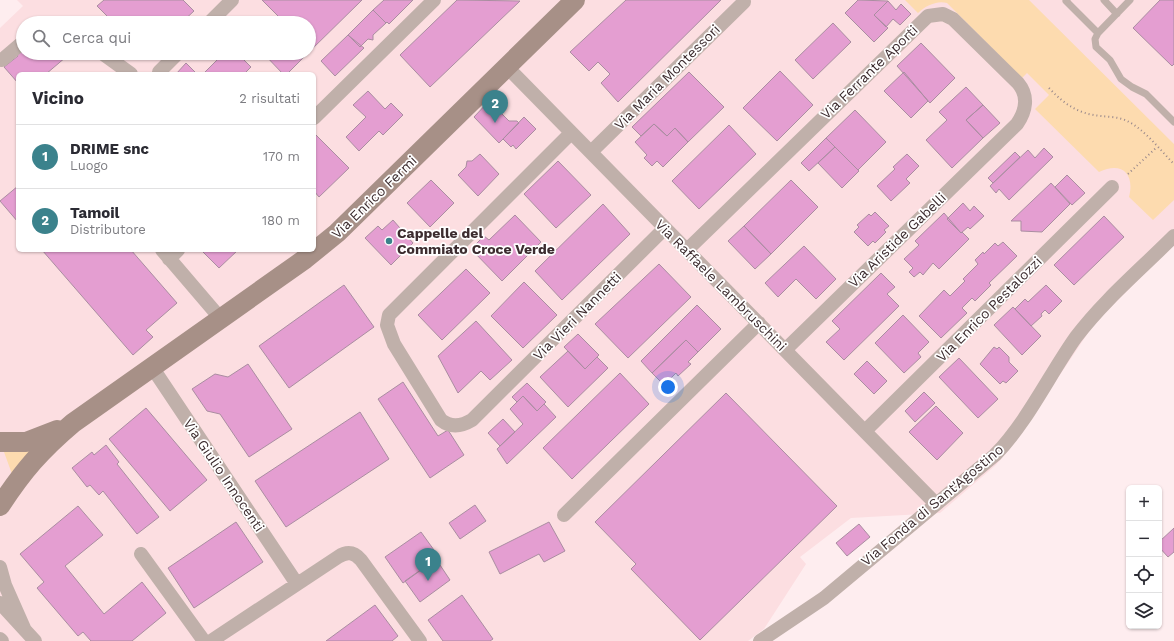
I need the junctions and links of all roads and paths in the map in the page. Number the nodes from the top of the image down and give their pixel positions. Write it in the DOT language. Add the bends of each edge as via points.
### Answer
graph roads {
  1 [pos="232,0"];
  2 [pos="434,0"];
  3 [pos="1067,0"];
  4 [pos="1104,0"];
  5 [pos="1130,0"];
  6 [pos="570,2"];
  7 [pos="744,2"];
  8 [pos="1117,14"];
  9 [pos="216,16"];
  10 [pos="1098,34"];
  11 [pos="16,48"];
  12 [pos="2,60"];
  13 [pos="112,60"];
  14 [pos="171,60"];
  15 [pos="507,67"];
  16 [pos="128,72"];
  17 [pos="159,72"];
  18 [pos="1048,88"];
  19 [pos="316,116"];
  20 [pos="1174,122"];
  21 [pos="1010,132"];
  22 [pos="571,133"];
  23 [pos="1157,147"];
  24 [pos="591,152"];
  25 [pos="1174,164"];
  26 [pos="1128,174"];
  27 [pos="1112,187"];
  28 [pos="665,228"];
  29 [pos="1174,236"];
  30 [pos="316,250"];
  31 [pos="687,250"];
  32 [pos="314,252"];
  33 [pos="170,253"];
  34 [pos="221,319"];
  35 [pos="759,324"];
  36 [pos="785,350"];
  37 [pos="152,367"];
  38 [pos="73,423"];
  39 [pos="865,431"];
  40 [pos="0,442"];
  41 [pos="0,479"];
  42 [pos="0,501"];
  43 [pos="936,504"];
  44 [pos="0,506"];
  45 [pos="564,515"];
  46 [pos="141,554"];
  47 [pos="0,567"];
  48 [pos="297,584"];
  49 [pos="0,603"];
  50 [pos="24,628"];
  51 [pos="35,641"];
  52 [pos="204,641"];
  53 [pos="211,641"];
  54 [pos="420,641"];
  55 [pos="760,641"];
  1 -- 9 [label="street"];
  2 -- 19 [label="street"];
  3 -- 10 [label="lane"];
  4 -- 8 [label="lane"];
  5 -- 8 [label="lane"];
  6 -- 15 [label="street, Via Enrico Fermi"];
  7 -- 24 [label="street, Via Maria Montessori"];
  8 -- 10 [label="lane"];
  10 -- 20 [label="lane" via="1094,42 1110,60 1118,75 1128,85 1146,94"];
  11 -- 12 [label="street"];
  13 -- 16 [label="street"];
  14 -- 17 [label="street"];
  15 -- 22 [label="street, Via Raffaele Lambruschini"];
  15 -- 30 [label="street, Via Enrico Fermi" via="337,233"];
  18 -- 23 [label="path" via="1059,99 1085,114 1130,122"];
  21 -- 31 [label="street, Via Ferrante Aporti" via="1024,112 1025,97 1022,87 953,18 939,13 928,16"];
  21 -- 36 [label="street, Via Aristide Gabelli"];
  22 -- 24 [label="street, Via Raffaele Lambruschini"];
  22 -- 28 [label="street, Via Vieri Nannetti" via="389,315 388,331 394,344 441,420 450,425 464,424 472,420"];
  23 -- 25 [label="path"];
  23 -- 26 [label="path"];
  24 -- 28 [label="street, Via Raffaele Lambruschini"];
  27 -- 39 [label="street, Via Enrico Pestalozzi"];
  28 -- 31 [label="street, Via Raffaele Lambruschini"];
  29 -- 43 [label="street, Via Fonda di Sant'Agostino" via="1086,326 1003,447"];
  31 -- 35 [label="street, Via Raffaele Lambruschini"];
  32 -- 34 [label="street, Via Enrico Fermi"];
  33 -- 34 [label="street"];
  34 -- 37 [label="street, Via Enrico Fermi"];
  35 -- 36 [label="street, Via Raffaele Lambruschini"];
  35 -- 45 [label="street"];
  36 -- 39 [label="street, Via Raffaele Lambruschini"];
  37 -- 38 [label="street, Via Enrico Fermi"];
  37 -- 48 [label="street, Via Giulio Innocenti"];
  38 -- 40 [label="street" via="26,442"];
  38 -- 44 [label="street" via="44,448"];
  39 -- 43 [label="street, Via Raffaele Lambruschini"];
  41 -- 42 [label="street"];
  43 -- 55 [label="street, Via Fonda di Sant'Agostino" via="824,598"];
  46 -- 52 [label="street"];
  47 -- 50 [label="street"];
  48 -- 53 [label="street"];
  48 -- 54 [label="street" via="343,554 353,553 361,560"];
  49 -- 50 [label="street"];
  50 -- 51 [label="street"];
}
